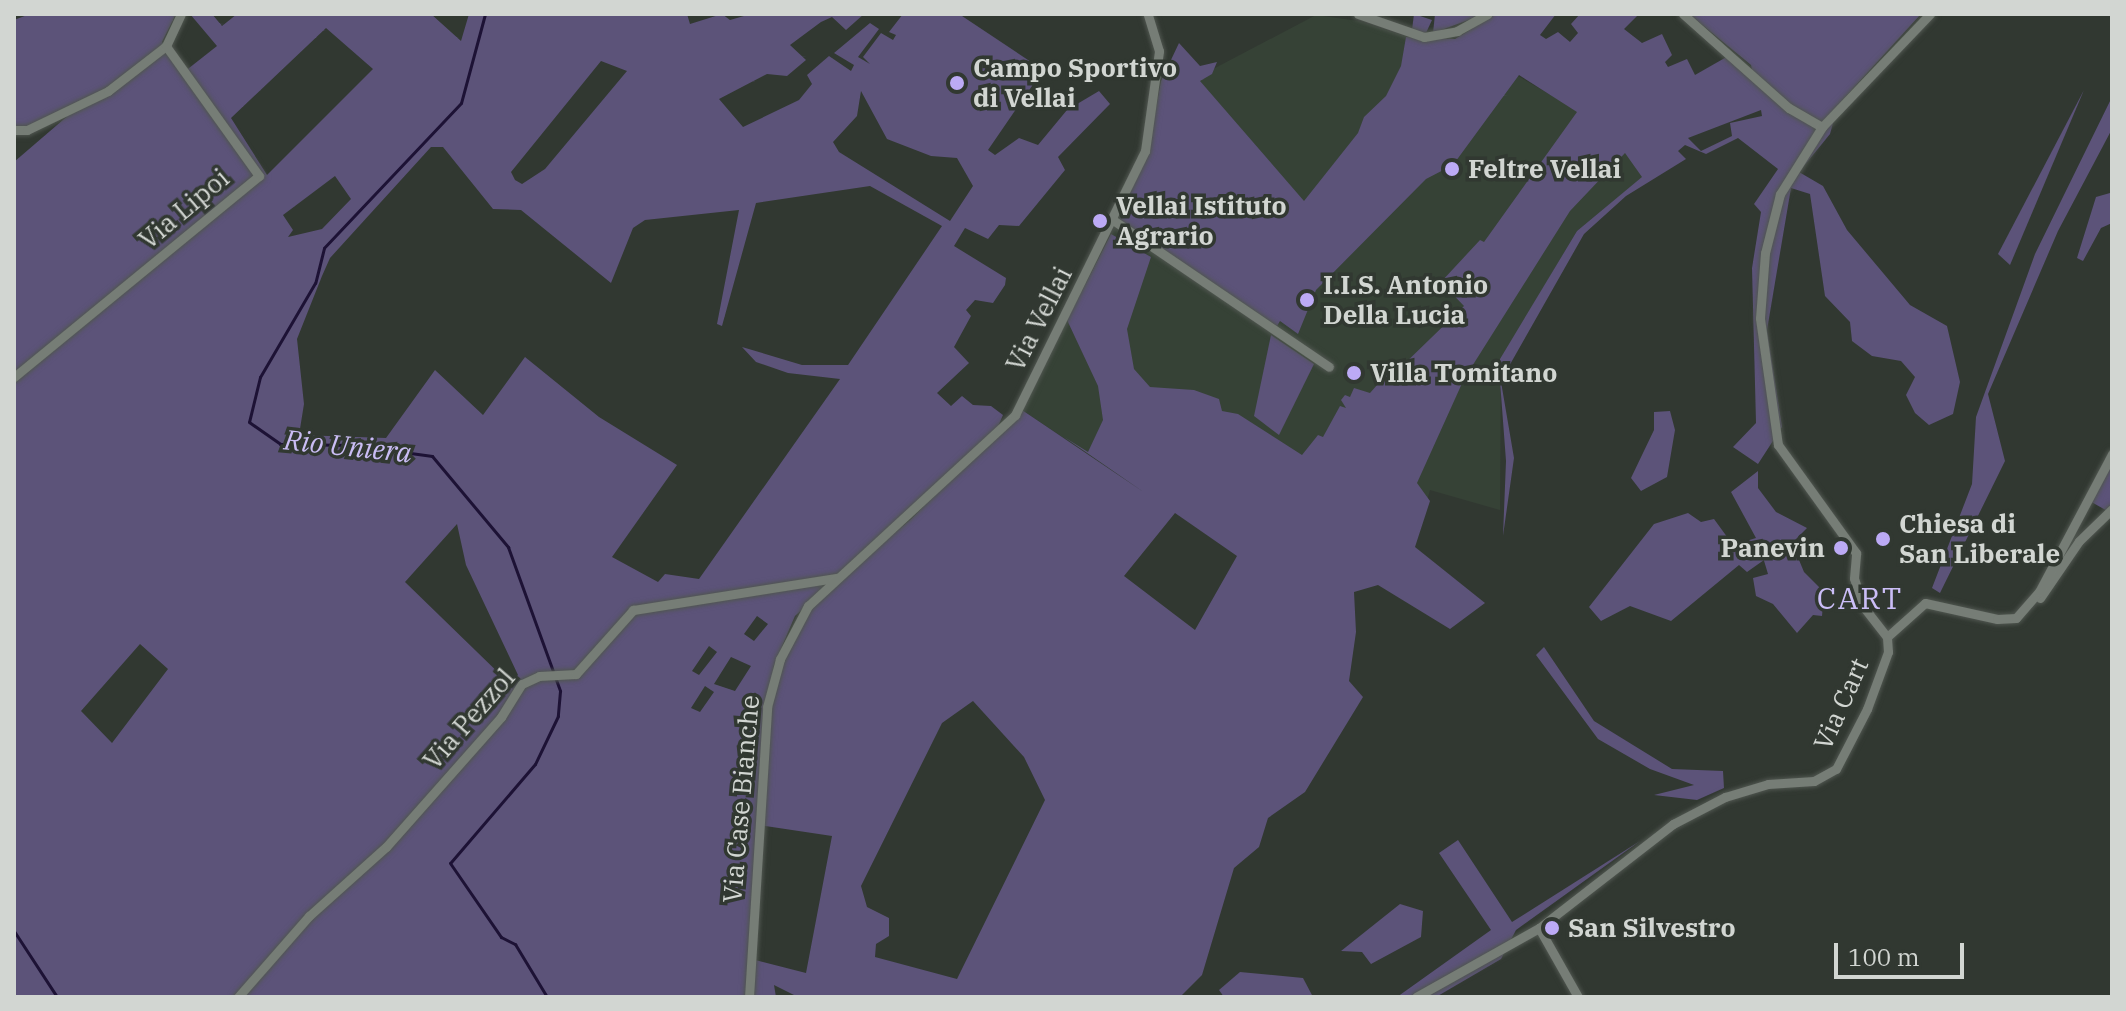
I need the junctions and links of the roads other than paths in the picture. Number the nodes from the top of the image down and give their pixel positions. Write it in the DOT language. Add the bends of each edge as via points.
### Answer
graph roads {
  1 [pos="181,14"];
  2 [pos="1148,14"];
  3 [pos="1358,14"];
  4 [pos="1488,14"];
  5 [pos="1683,14"];
  6 [pos="1930,14"];
  7 [pos="166,46"];
  8 [pos="1822,127"];
  9 [pos="14,130"];
  10 [pos="1113,220"];
  11 [pos="1329,367"];
  12 [pos="14,377"];
  13 [pos="2112,454"];
  14 [pos="2112,509"];
  15 [pos="838,578"];
  16 [pos="2016,618"];
  17 [pos="1887,637"];
  18 [pos="1539,928"];
  19 [pos="238,997"];
  20 [pos="749,997"];
  21 [pos="1416,997"];
  22 [pos="1578,997"];
  1 -- 7 [label="street"];
  2 -- 10 [label="street, Via Vellai" via="1159,51 1151,126"];
  3 -- 4 [label="street" via="1424,37 1457,31"];
  5 -- 8 [label="street" via="1789,108"];
  6 -- 8 [label="street, Via Cart"];
  7 -- 9 [label="street" via="108,91 27,130"];
  7 -- 12 [label="street, Via Lipoi" via="259,176"];
  8 -- 17 [label="street, Via Cart" via="1780,194 1765,253 1760,318 1778,445 1856,553 1854,578 1863,606"];
  10 -- 11 [label="street"];
  10 -- 15 [label="street, Via Vellai" via="1015,415 911,517"];
  13 -- 16 [label="street" via="2039,592"];
  14 -- 16 [label="street" via="2079,541 2037,601"];
  15 -- 19 [label="street, Via Pezzol" via="633,610 576,674 522,684 501,717 386,847 309,916"];
  15 -- 20 [label="street, Via Case Bianche" via="808,606 790,636 767,707"];
  16 -- 17 [label="street" via="1997,619 1925,603"];
  17 -- 18 [label="street, Via Cart" via="1888,652 1867,709 1836,769 1814,781 1768,784 1725,797 1673,824"];
  18 -- 21 [label="street, Via Cart"];
  18 -- 22 [label="street"];
}
